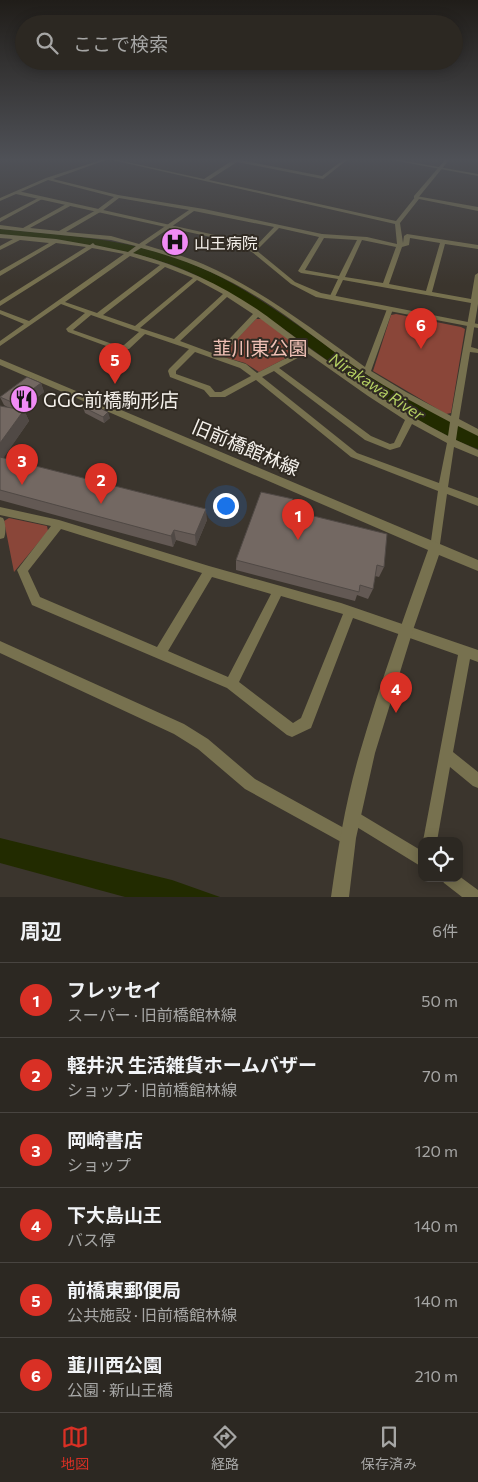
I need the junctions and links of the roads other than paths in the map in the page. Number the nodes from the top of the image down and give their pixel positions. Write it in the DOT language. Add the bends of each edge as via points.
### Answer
graph roads {
  1 [pos="35,202"];
  2 [pos="60,202"];
  3 [pos="110,202"];
  4 [pos="152,202"];
  5 [pos="303,202"];
  6 [pos="415,202"];
  7 [pos="441,202"];
  8 [pos="70,204"];
  9 [pos="193,209"];
  10 [pos="478,209"];
  11 [pos="100,210"];
  12 [pos="0,220"];
  13 [pos="397,223"];
  14 [pos="170,225"];
  15 [pos="0,227"];
  16 [pos="276,227"];
  17 [pos="23,230"];
  18 [pos="60,233"];
  19 [pos="0,236"];
  20 [pos="322,236"];
  21 [pos="19,238"];
  22 [pos="360,239"];
  23 [pos="56,241"];
  24 [pos="443,242"];
  25 [pos="93,246"];
  26 [pos="141,246"];
  27 [pos="399,246"];
  28 [pos="478,247"];
  29 [pos="0,248"];
  30 [pos="254,250"];
  31 [pos="131,253"];
  32 [pos="165,264"];
  33 [pos="0,274"];
  34 [pos="478,275"];
  35 [pos="196,278"];
  36 [pos="342,278"];
  37 [pos="385,286"];
  38 [pos="227,294"];
  39 [pos="428,294"];
  40 [pos="332,298"];
  41 [pos="476,301"];
  42 [pos="60,302"];
  43 [pos="0,304"];
  44 [pos="390,310"];
  45 [pos="0,312"];
  46 [pos="258,313"];
  47 [pos="95,314"];
  48 [pos="28,324"];
  49 [pos="475,325"];
  50 [pos="136,328"];
  51 [pos="145,331"];
  52 [pos="176,342"];
  53 [pos="0,344"];
  54 [pos="194,348"];
  55 [pos="468,349"];
  56 [pos="307,350"];
  57 [pos="478,351"];
  58 [pos="217,356"];
  59 [pos="0,362"];
  60 [pos="275,368"];
  61 [pos="367,371"];
  62 [pos="258,377"];
  63 [pos="410,419"];
  64 [pos="455,424"];
  65 [pos="478,433"];
  66 [pos="452,440"];
  67 [pos="478,454"];
  68 [pos="443,488"];
  69 [pos="478,502"];
  70 [pos="0,511"];
  71 [pos="0,521"];
  72 [pos="59,524"];
  73 [pos="0,534"];
  74 [pos="435,548"];
  75 [pos="478,566"];
  76 [pos="209,571"];
  77 [pos="279,590"];
  78 [pos="350,611"];
  79 [pos="406,630"];
  80 [pos="0,647"];
  81 [pos="160,653"];
  82 [pos="472,653"];
  83 [pos="231,684"];
  84 [pos="446,755"];
  85 [pos="478,781"];
  86 [pos="352,816"];
  87 [pos="431,837"];
  88 [pos="348,838"];
  89 [pos="418,857"];
  90 [pos="454,882"];
  91 [pos="340,897"];
  92 [pos="475,897"];
  1 -- 12 [label="street"];
  2 -- 8 [label="street"];
  3 -- 11 [label="street"];
  4 -- 9 [label="street"];
  5 -- 13 [label="street"];
  6 -- 13 [label="street"];
  7 -- 10 [label="street"];
  8 -- 11 [label="street"];
  8 -- 17 [label="street"];
  9 -- 14 [label="street"];
  9 -- 16 [label="street"];
  11 -- 14 [label="street"];
  11 -- 18 [label="street"];
  13 -- 27 [label="street"];
  14 -- 26 [label="street"];
  14 -- 30 [label="street" via="232,240"];
  15 -- 17 [label="street"];
  16 -- 20 [label="street"];
  16 -- 30 [label="street"];
  17 -- 18 [label="street"];
  18 -- 26 [label="street" via="111,238"];
  19 -- 21 [label="street"];
  20 -- 22 [label="street"];
  20 -- 36 [label="street" via="300,271"];
  21 -- 23 [label="street"];
  21 -- 29 [label="street"];
  22 -- 27 [label="street"];
  22 -- 36 [label="street"];
  23 -- 25 [label="street"];
  23 -- 33 [label="street"];
  24 -- 27 [label="street" via="406,236 407,244"];
  24 -- 28 [label="street"];
  24 -- 39 [label="street"];
  25 -- 31 [label="street"];
  25 -- 43 [label="street"];
  26 -- 31 [label="street"];
  26 -- 61 [label="street" via="201,265 262,297"];
  27 -- 37 [label="street"];
  30 -- 40 [label="street" via="293,283"];
  31 -- 32 [label="street"];
  31 -- 42 [label="street"];
  32 -- 35 [label="street"];
  32 -- 47 [label="street"];
  34 -- 41 [label="street"];
  35 -- 38 [label="street"];
  35 -- 50 [label="street"];
  36 -- 37 [label="street"];
  36 -- 40 [label="street"];
  37 -- 39 [label="street"];
  38 -- 46 [label="street"];
  38 -- 52 [label="street"];
  39 -- 41 [label="street"];
  40 -- 44 [label="street"];
  41 -- 49 [label="street"];
  42 -- 47 [label="street"];
  42 -- 48 [label="street"];
  44 -- 49 [label="street"];
  44 -- 61 [label="street"];
  45 -- 48 [label="street"];
  46 -- 56 [label="street"];
  46 -- 58 [label="street"];
  47 -- 50 [label="street"];
  47 -- 51 [label="street" via="70,331 116,348 126,347"];
  48 -- 53 [label="street"];
  49 -- 55 [label="street"];
  50 -- 51 [label="street"];
  51 -- 52 [label="street"];
  52 -- 54 [label="street"];
  54 -- 58 [label="street"];
  54 -- 62 [label="street" via="172,371 173,375 207,388 213,395 222,395"];
  55 -- 57 [label="street"];
  55 -- 64 [label="street"];
  56 -- 60 [label="street"];
  56 -- 63 [label="street"];
  58 -- 62 [label="street" via="243,366"];
  59 -- 74 [label="street, 旧前橋館林線"];
  60 -- 62 [label="street"];
  60 -- 63 [label="street" via="368,438 390,447 397,445"];
  61 -- 64 [label="street"];
  62 -- 68 [label="street" via="354,455"];
  63 -- 66 [label="street"];
  64 -- 65 [label="street"];
  64 -- 66 [label="street"];
  66 -- 67 [label="street"];
  66 -- 68 [label="street"];
  68 -- 69 [label="street"];
  68 -- 74 [label="street"];
  70 -- 72 [label="street"];
  71 -- 73 [label="street"];
  72 -- 76 [label="street"];
  72 -- 81 [label="street" via="22,570 36,601"];
  74 -- 75 [label="street, 旧前橋館林線"];
  74 -- 79 [label="street"];
  76 -- 77 [label="street"];
  76 -- 81 [label="street"];
  77 -- 78 [label="street"];
  77 -- 83 [label="street"];
  78 -- 79 [label="street"];
  78 -- 83 [label="street" via="306,723 292,730"];
  79 -- 82 [label="street"];
  79 -- 86 [label="street" via="367,753"];
  80 -- 88 [label="street" via="179,729 203,744 250,784"];
  81 -- 83 [label="street"];
  82 -- 84 [label="street"];
  84 -- 85 [label="street"];
  84 -- 87 [label="street"];
  86 -- 88 [label="street"];
  86 -- 89 [label="street"];
  88 -- 91 [label="street"];
  90 -- 92 [label="street"];
}
